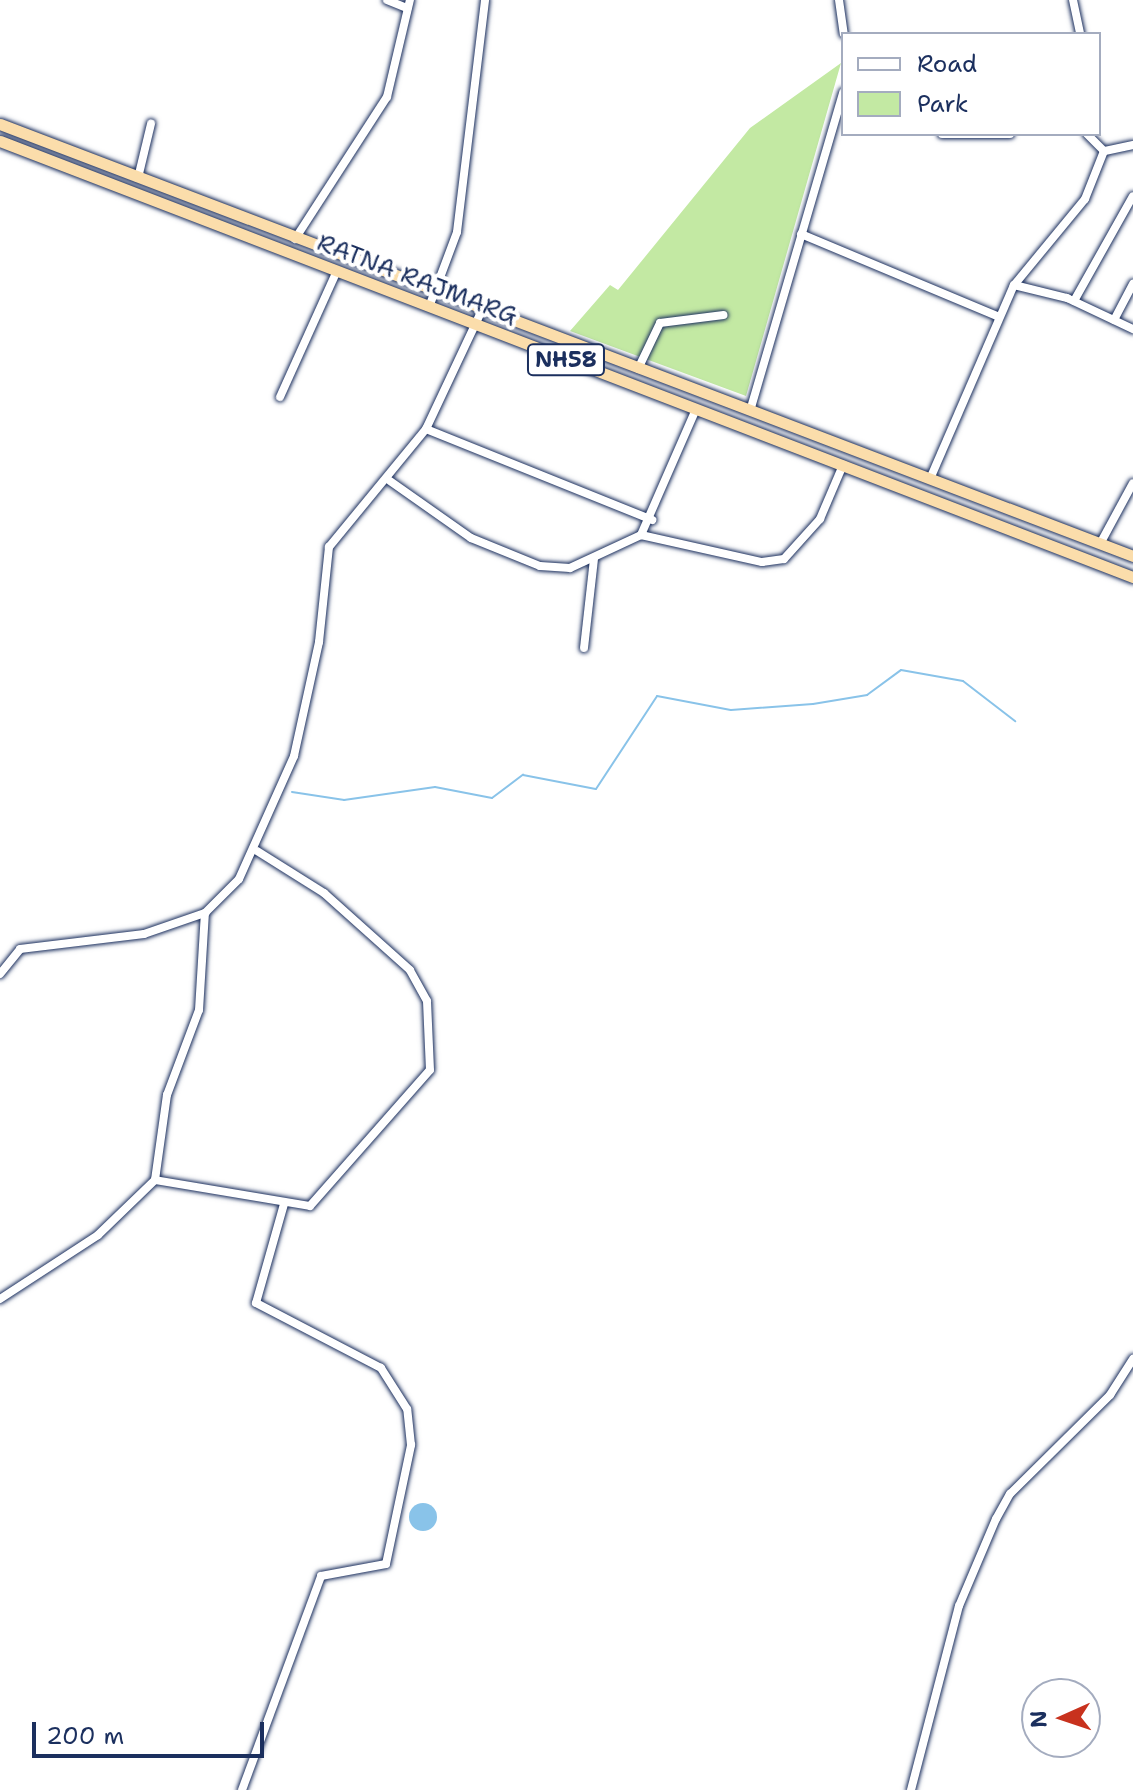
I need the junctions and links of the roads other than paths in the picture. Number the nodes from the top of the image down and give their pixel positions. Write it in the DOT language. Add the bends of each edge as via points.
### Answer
graph roads {
  1 [pos="387,0"];
  2 [pos="485,0"];
  3 [pos="840,0"];
  4 [pos="1073,0"];
  5 [pos="408,4"];
  6 [pos="844,32"];
  7 [pos="1080,32"];
  8 [pos="839,117"];
  9 [pos="0,124"];
  10 [pos="151,124"];
  11 [pos="1089,136"];
  12 [pos="0,141"];
  13 [pos="1133,145"];
  14 [pos="1104,151"];
  15 [pos="138,178"];
  16 [pos="1133,196"];
  17 [pos="801,234"];
  18 [pos="294,239"];
  19 [pos="336,273"];
  20 [pos="1133,284"];
  21 [pos="1014,285"];
  22 [pos="436,292"];
  23 [pos="1074,301"];
  24 [pos="429,307"];
  25 [pos="482,310"];
  26 [pos="723,315"];
  27 [pos="999,317"];
  28 [pos="1114,320"];
  29 [pos="474,326"];
  30 [pos="1133,329"];
  31 [pos="638,369"];
  32 [pos="280,397"];
  33 [pos="696,409"];
  34 [pos="750,411"];
  35 [pos="426,429"];
  36 [pos="843,465"];
  37 [pos="930,479"];
  38 [pos="390,481"];
  39 [pos="1133,483"];
  40 [pos="652,520"];
  41 [pos="641,535"];
  42 [pos="1100,544"];
  43 [pos="1133,556"];
  44 [pos="594,559"];
  45 [pos="1133,577"];
  46 [pos="584,648"];
  47 [pos="257,851"];
  48 [pos="205,913"];
  49 [pos="0,974"];
  50 [pos="155,1180"];
  51 [pos="284,1204"];
  52 [pos="0,1299"];
  53 [pos="1133,1359"];
  54 [pos="242,1790"];
  55 [pos="911,1790"];
  1 -- 5 [label="street"];
  2 -- 22 [label="street" via="457,232"];
  3 -- 6 [label="street"];
  4 -- 7 [label="street"];
  5 -- 18 [label="street" via="387,97"];
  8 -- 17 [label="street"];
  9 -- 15 [label="highway, RATNA RAJMARG / NH58"];
  10 -- 15 [label="street"];
  11 -- 14 [label="street"];
  12 -- 19 [label="highway, RATNA RAJMARG / NH58"];
  13 -- 14 [label="street"];
  14 -- 21 [label="street" via="1085,199"];
  15 -- 18 [label="highway, RATNA RAJMARG / NH58"];
  16 -- 23 [label="street"];
  17 -- 27 [label="street"];
  17 -- 34 [label="street"];
  18 -- 22 [label="highway, RATNA RAJMARG / NH58"];
  19 -- 24 [label="highway, RATNA RAJMARG / NH58"];
  19 -- 32 [label="street"];
  20 -- 28 [label="street"];
  21 -- 23 [label="street"];
  21 -- 27 [label="street"];
  22 -- 24 [label="street"];
  22 -- 25 [label="highway, RATNA RAJMARG / NH58"];
  23 -- 28 [label="street"];
  24 -- 29 [label="highway, RATNA RAJMARG / NH58"];
  25 -- 29 [label="street"];
  25 -- 31 [label="highway, RATNA RAJMARG / NH58"];
  26 -- 31 [label="street" via="660,323"];
  27 -- 37 [label="street"];
  28 -- 30 [label="street"];
  29 -- 33 [label="highway, RATNA RAJMARG / NH58"];
  29 -- 35 [label="street"];
  31 -- 34 [label="highway, RATNA RAJMARG / NH58"];
  33 -- 36 [label="highway, RATNA RAJMARG / NH58"];
  33 -- 40 [label="street"];
  34 -- 37 [label="highway, RATNA RAJMARG / NH58"];
  35 -- 38 [label="street"];
  35 -- 40 [label="street"];
  36 -- 41 [label="street" via="825,514 784,559 744,562"];
  36 -- 45 [label="highway, RATNA RAJMARG / NH58"];
  37 -- 42 [label="highway, RATNA RAJMARG / NH58"];
  38 -- 44 [label="street" via="509,556 570,568"];
  38 -- 47 [label="street" via="341,525 329,547 309,700"];
  39 -- 42 [label="street"];
  40 -- 41 [label="street"];
  41 -- 44 [label="street"];
  42 -- 43 [label="highway, RATNA RAJMARG / NH58"];
  44 -- 46 [label="street"];
  47 -- 48 [label="street"];
  47 -- 51 [label="street" via="370,929 420,983 428,1018 425,1083 321,1200 302,1208"];
  48 -- 49 [label="street" via="144,934 20,949"];
  48 -- 50 [label="street" via="199,1010 167,1095"];
  50 -- 51 [label="street" via="211,1185"];
  50 -- 52 [label="street" via="98,1235"];
  51 -- 54 [label="street" via="256,1303 381,1368 407,1409 411,1445 386,1564 321,1576"];
  53 -- 55 [label="street" via="1110,1395 1010,1494 996,1519 959,1606"];
}
